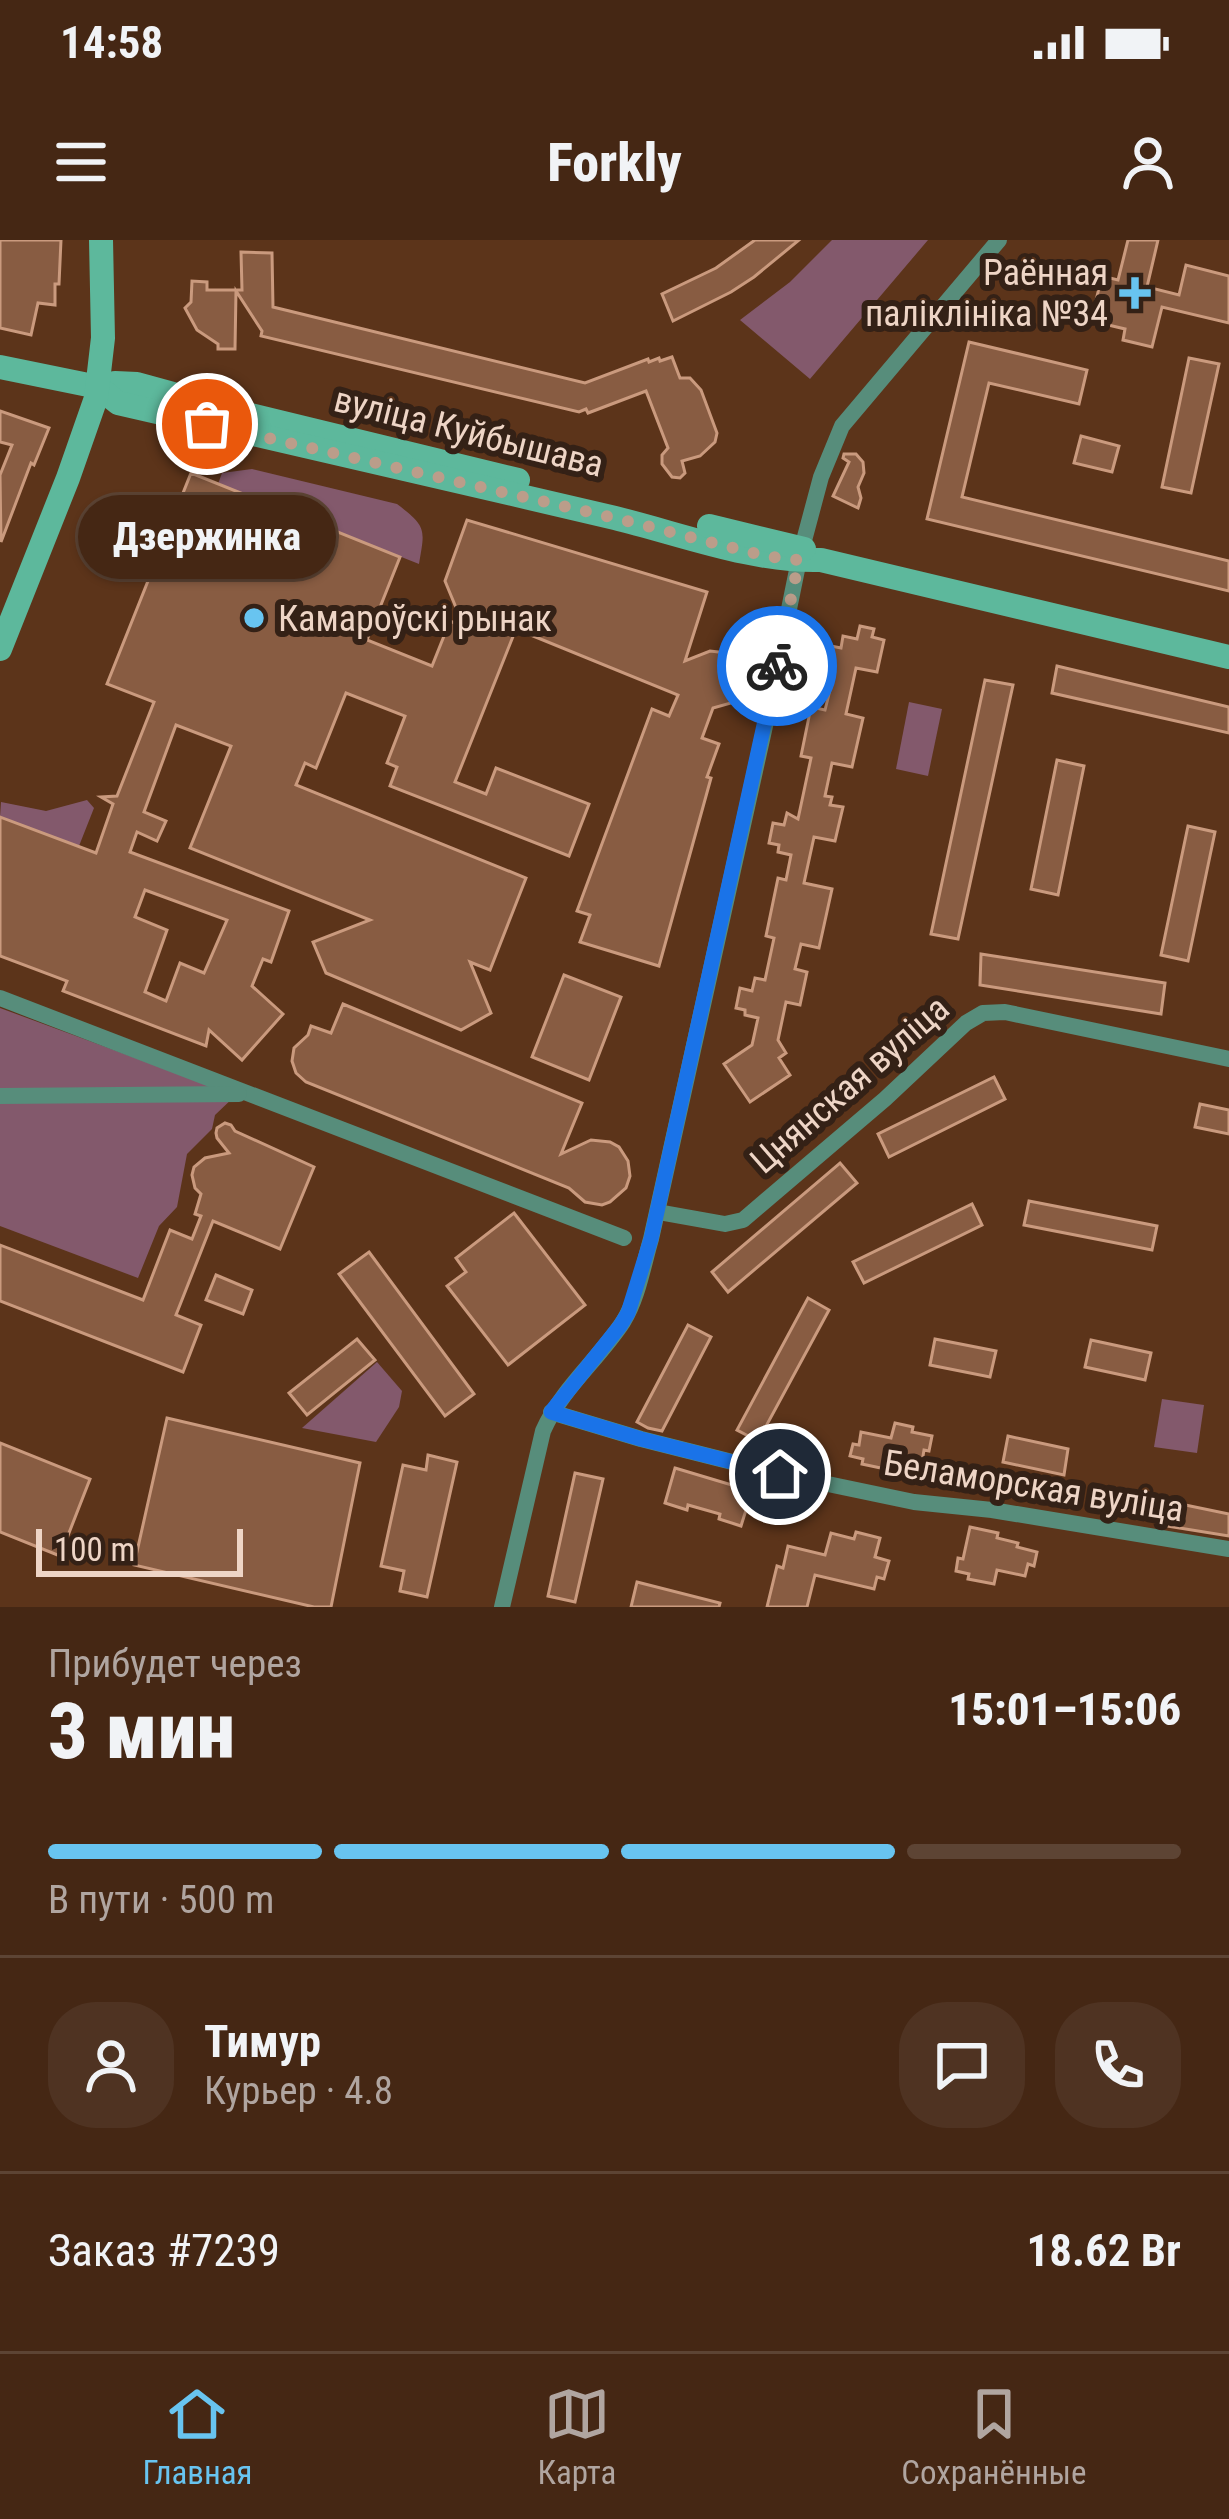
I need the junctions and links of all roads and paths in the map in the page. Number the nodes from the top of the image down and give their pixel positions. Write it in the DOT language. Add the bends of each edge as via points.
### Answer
graph roads {
  1 [pos="101,240"];
  2 [pos="999,240"];
  3 [pos="0,367"];
  4 [pos="98,387"];
  5 [pos="807,556"];
  6 [pos="0,649"];
  7 [pos="1229,657"];
  8 [pos="0,998"];
  9 [pos="1229,1059"];
  10 [pos="249,1094"];
  11 [pos="0,1096"];
  12 [pos="658,1212"];
  13 [pos="624,1238"];
  14 [pos="551,1412"];
  15 [pos="1229,1549"];
  16 [pos="502,1607"];
  1 -- 4 [label="main road"];
  2 -- 5 [label="street" via="842,426 821,477"];
  3 -- 4 [label="main road, вуліца Куйбышава"];
  4 -- 5 [label="main road, вуліца Куйбышава" via="118,403 765,556"];
  4 -- 6 [label="main road"];
  5 -- 7 [label="main road, вуліца Куйбышава"];
  5 -- 12 [label="street"];
  8 -- 10 [label="street"];
  9 -- 12 [label="street, Цнянская вуліца" via="983,1012 742,1220"];
  10 -- 11 [label="street"];
  10 -- 13 [label="street"];
  12 -- 14 [label="street" via="628,1313"];
  14 -- 15 [label="street, Беламорская вуліца" via="914,1502"];
  14 -- 16 [label="street"];
}
